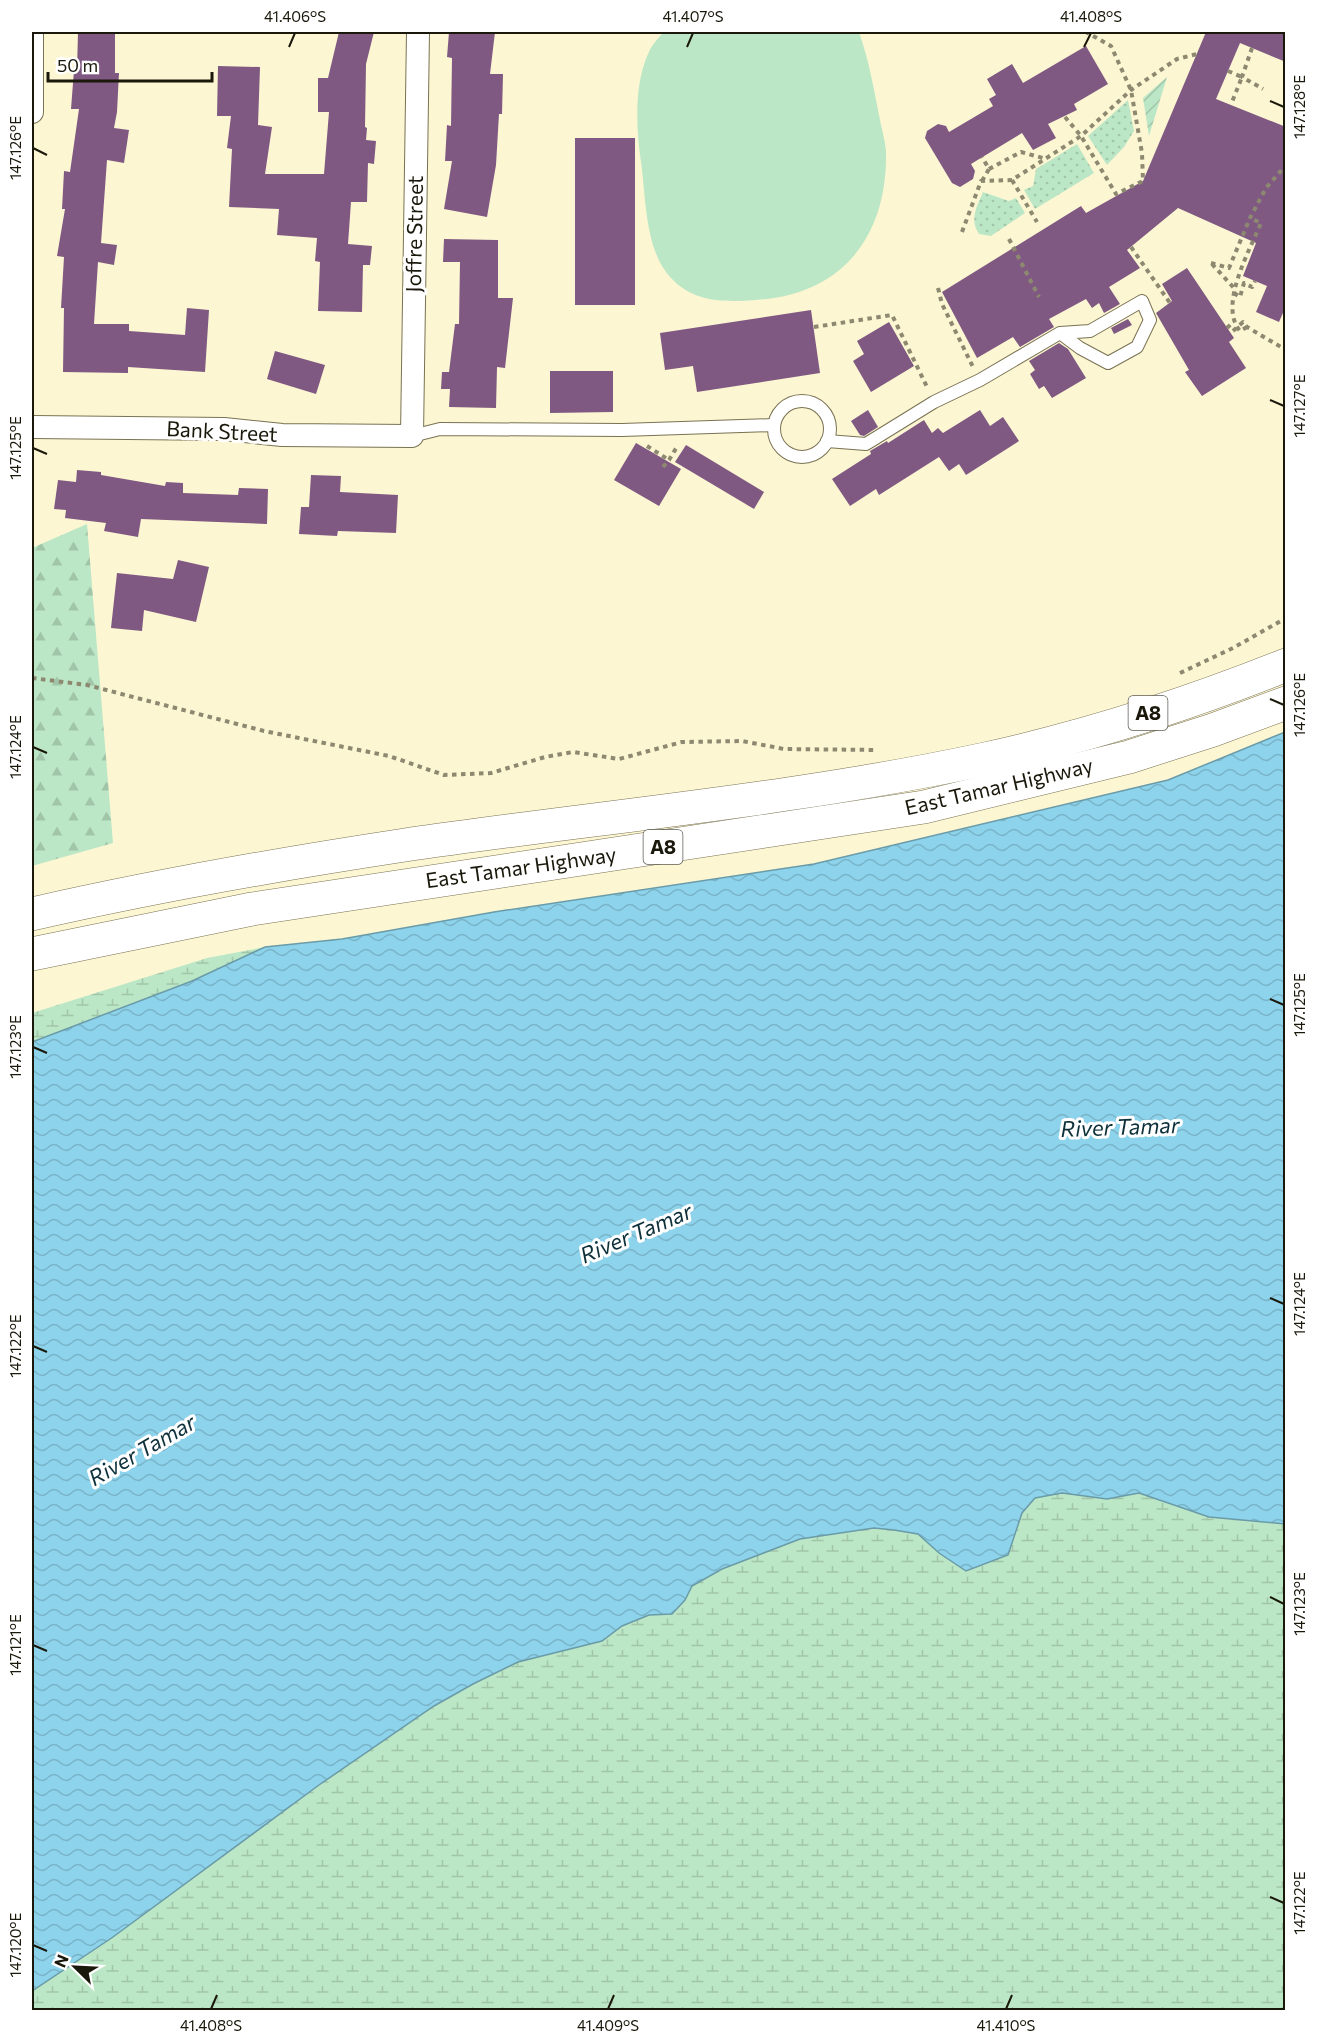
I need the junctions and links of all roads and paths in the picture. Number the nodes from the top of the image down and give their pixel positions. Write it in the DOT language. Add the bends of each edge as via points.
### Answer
graph roads {
  1 [pos="32,32"];
  2 [pos="418,32"];
  3 [pos="1086,32"];
  4 [pos="1252,48"];
  5 [pos="1197,54"];
  6 [pos="1228,71"];
  7 [pos="1242,77"];
  8 [pos="1263,89"];
  9 [pos="1131,90"];
  10 [pos="1232,102"];
  11 [pos="32,112"];
  12 [pos="1065,117"];
  13 [pos="1081,136"];
  14 [pos="982,157"];
  15 [pos="1044,158"];
  16 [pos="1286,165"];
  17 [pos="989,170"];
  18 [pos="1012,180"];
  19 [pos="981,181"];
  20 [pos="1250,218"];
  21 [pos="1037,222"];
  22 [pos="962,232"];
  23 [pos="1009,239"];
  24 [pos="1131,247"];
  25 [pos="1255,281"];
  26 [pos="938,288"];
  27 [pos="1234,290"];
  28 [pos="1040,297"];
  29 [pos="1170,303"];
  30 [pos="1233,322"];
  31 [pos="814,327"];
  32 [pos="1227,328"];
  33 [pos="1060,333"];
  34 [pos="1286,350"];
  35 [pos="980,380"];
  36 [pos="934,402"];
  37 [pos="774,425"];
  38 [pos="32,427"];
  39 [pos="687,429"];
  40 [pos="412,436"];
  41 [pos="827,441"];
  42 [pos="663,467"];
  43 [pos="1286,618"];
  44 [pos="1286,665"];
  45 [pos="1172,677"];
  46 [pos="32,678"];
  47 [pos="1286,703"];
  48 [pos="887,750"];
  49 [pos="32,914"];
  50 [pos="32,954"];
  1 -- 11 [label="street"];
  2 -- 40 [label="street, Joffre Street"];
  3 -- 9 [label="path" via="1111,46"];
  4 -- 7 [label="path"];
  5 -- 9 [label="path" via="1177,59"];
  6 -- 7 [label="path"];
  7 -- 8 [label="path"];
  7 -- 10 [label="path"];
  9 -- 13 [label="path"];
  9 -- 13 [label="path" via="1143,153 1143,181 1116,194"];
  12 -- 13 [label="path"];
  13 -- 15 [label="path"];
  14 -- 17 [label="path"];
  15 -- 17 [label="path" via="1021,152"];
  15 -- 18 [label="path"];
  16 -- 20 [label="path" via="1266,188"];
  17 -- 19 [label="path"];
  18 -- 19 [label="path"];
  18 -- 21 [label="path"];
  19 -- 22 [label="path"];
  20 -- 27 [label="path" via="1261,223"];
  20 -- 27 [label="path" via="1229,268 1211,263"];
  23 -- 28 [label="path"];
  24 -- 29 [label="path"];
  25 -- 27 [label="path" via="1252,287 1244,282 1240,297"];
  26 -- 35 [label="path" via="942,304"];
  27 -- 30 [label="path"];
  30 -- 32 [label="path"];
  30 -- 34 [label="path" via="1235,330 1247,327"];
  31 -- 36 [label="path" via="892,315"];
  33 -- 33 [label="lane" via="1090,331 1142,301 1150,320 1137,347 1108,363"];
  33 -- 35 [label="lane"];
  35 -- 36 [label="lane"];
  36 -- 41 [label="lane" via="866,444"];
  37 -- 39 [label="lane"];
  37 -- 41 [label="lane" via="778,442 790,454 807,456"];
  37 -- 41 [label="lane" via="782,409 806,401 822,408 827,416"];
  38 -- 40 [label="street, Bank Street"];
  39 -- 40 [label="lane" via="440,429"];
  39 -- 42 [label="path"];
  43 -- 45 [label="path"];
  44 -- 49 [label="highway, East Tamar Highway / A8" via="1215,693 986,759 689,809 279,865 117,894"];
  46 -- 48 [label="path" via="87,685 264,731 388,756 444,775 491,773 573,752 619,759 682,742 742,741 784,749"];
  47 -- 50 [label="highway, East Tamar Highway / A8" via="1129,757 924,807 252,909"];
}
